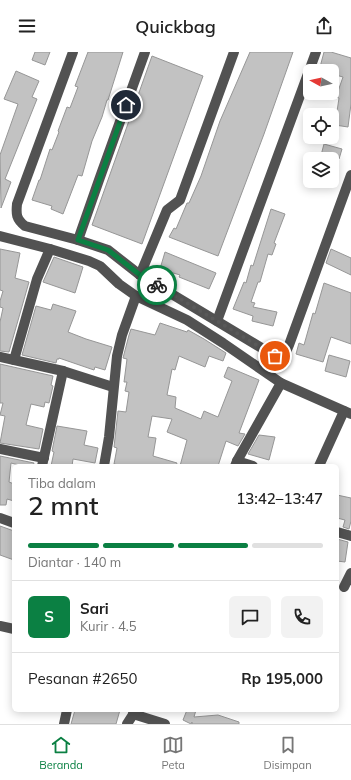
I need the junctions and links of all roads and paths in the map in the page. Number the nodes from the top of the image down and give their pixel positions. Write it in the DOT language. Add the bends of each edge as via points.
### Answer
graph roads {
  1 [pos="73,52"];
  2 [pos="145,52"];
  3 [pos="234,52"];
  4 [pos="316,52"];
  5 [pos="351,175"];
  6 [pos="0,236"];
  7 [pos="78,240"];
  8 [pos="50,249"];
  9 [pos="140,275"];
  10 [pos="136,296"];
  11 [pos="217,321"];
  12 [pos="0,357"];
  13 [pos="14,360"];
  14 [pos="63,371"];
  15 [pos="281,383"];
  16 [pos="114,387"];
  17 [pos="348,413"];
  18 [pos="0,449"];
  19 [pos="43,462"];
  20 [pos="104,464"];
  21 [pos="236,464"];
  22 [pos="320,464"];
  23 [pos="0,518"];
  24 [pos="12,522"];
  25 [pos="339,533"];
  26 [pos="351,536"];
  27 [pos="351,573"];
  28 [pos="344,587"];
  29 [pos="0,626"];
  30 [pos="12,629"];
  31 [pos="67,712"];
  32 [pos="134,712"];
  33 [pos="64,724"];
  34 [pos="127,724"];
  35 [pos="165,724"];
  1 -- 7 [label="street" via="17,204 16,213 18,220 25,226"];
  2 -- 7 [label="street"];
  3 -- 9 [label="street" via="180,200 167,210"];
  4 -- 11 [label="street"];
  5 -- 11 [label="street" via="285,354 280,358 275,356"];
  6 -- 8 [label="street"];
  7 -- 9 [label="street" via="108,250"];
  8 -- 10 [label="street" via="100,266"];
  8 -- 13 [label="street" via="37,279"];
  9 -- 11 [label="street"];
  10 -- 15 [label="street" via="193,324"];
  10 -- 16 [label="street" via="122,335"];
  12 -- 13 [label="street"];
  13 -- 14 [label="street"];
  14 -- 16 [label="street"];
  14 -- 19 [label="street"];
  15 -- 17 [label="street"];
  15 -- 21 [label="street"];
  16 -- 20 [label="street"];
  17 -- 22 [label="street"];
  18 -- 19 [label="street"];
  23 -- 24 [label="street"];
  25 -- 26 [label="street"];
  27 -- 28 [label="street"];
  29 -- 30 [label="street"];
  31 -- 33 [label="street"];
  32 -- 34 [label="street"];
  32 -- 35 [label="street"];
}
